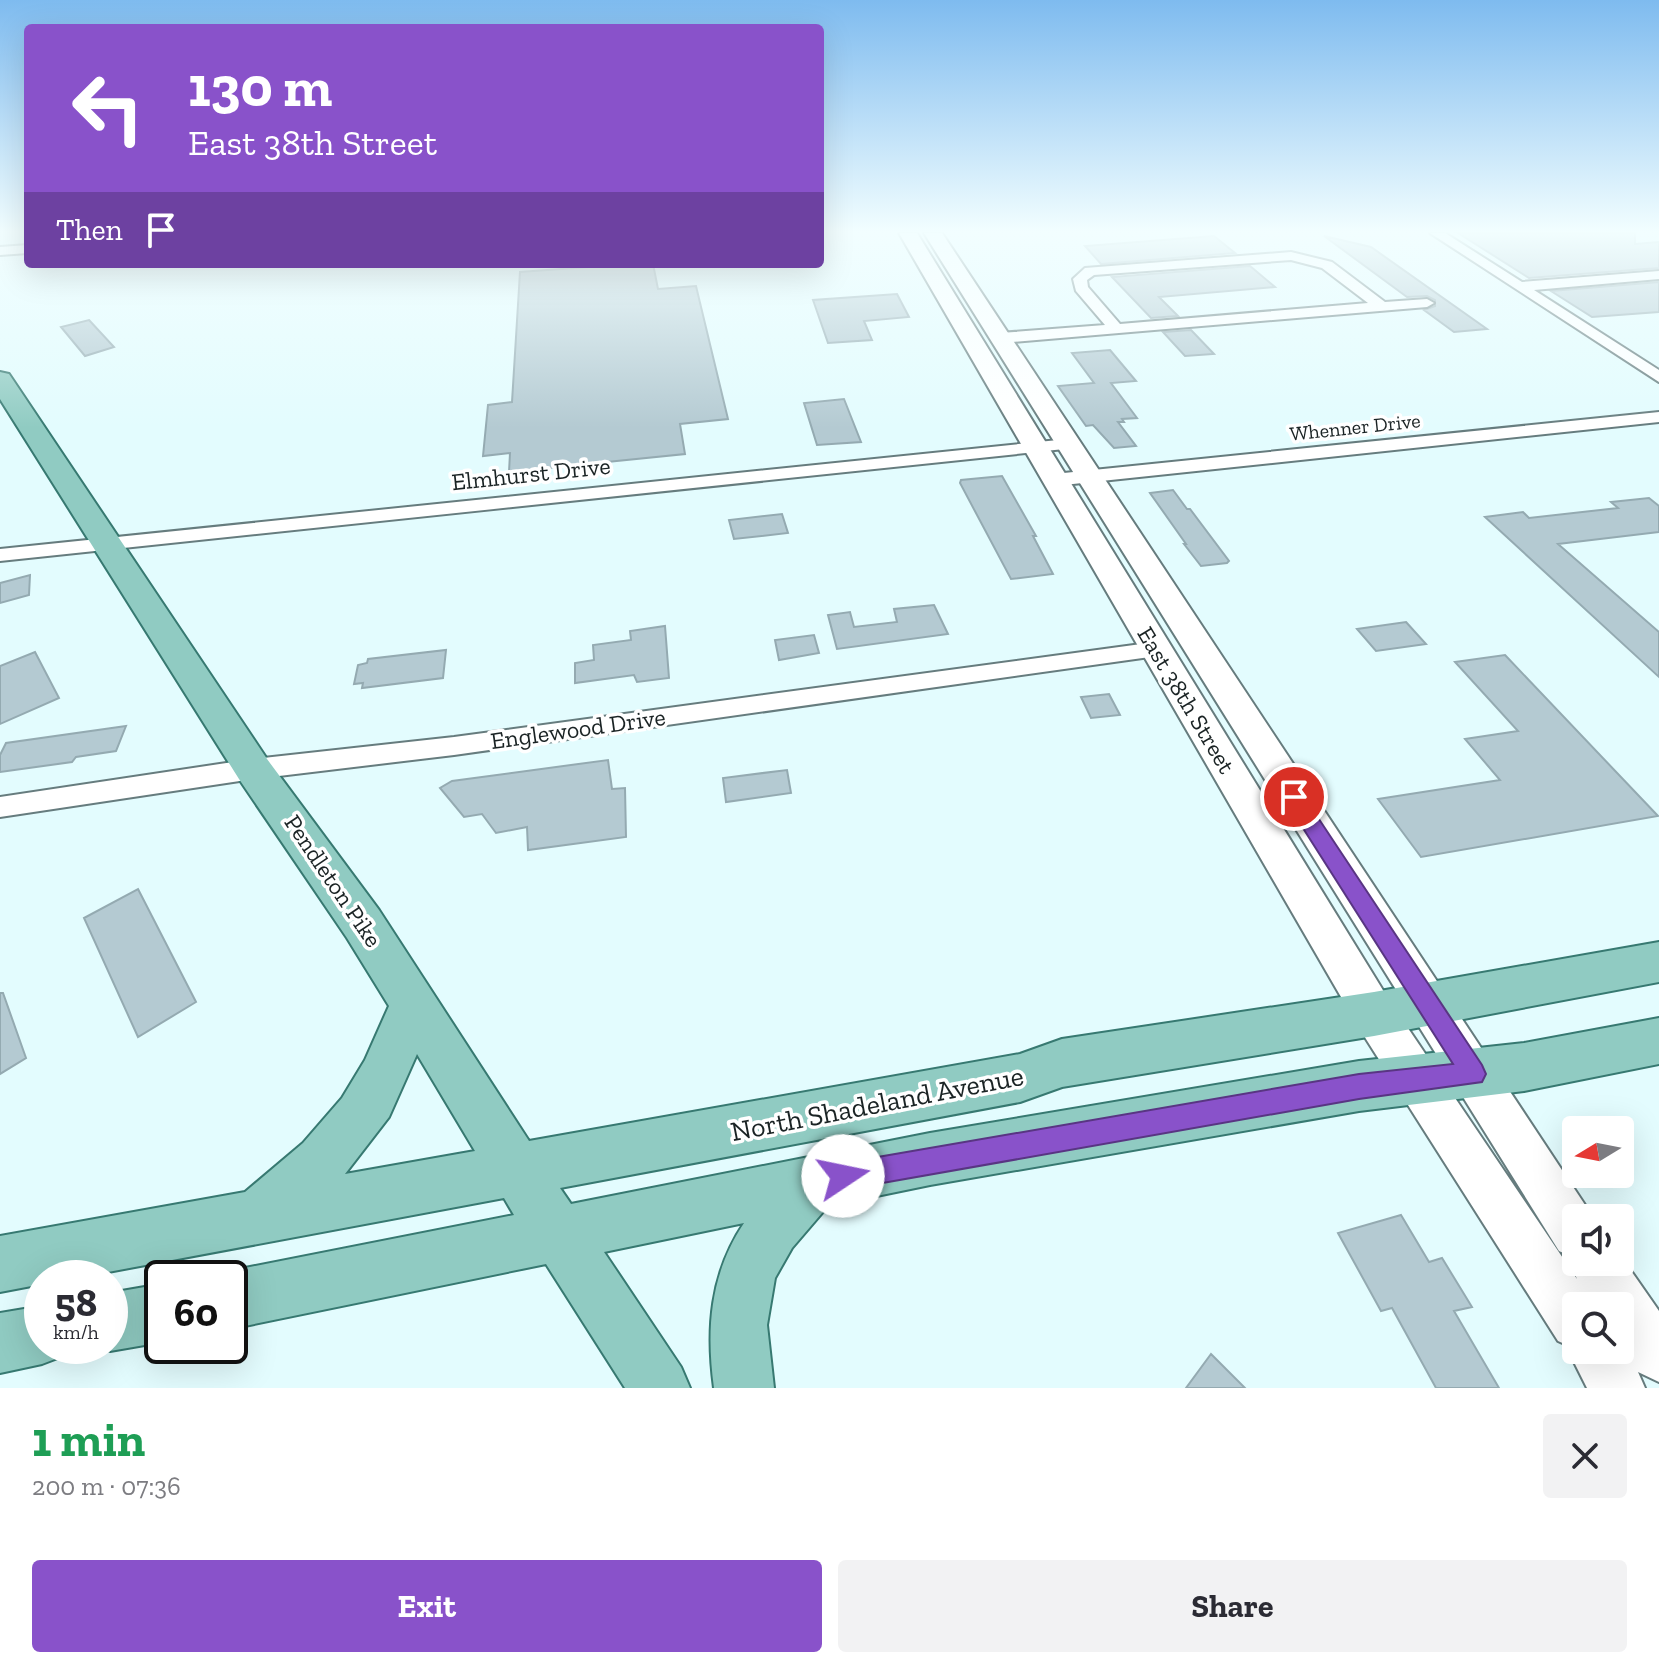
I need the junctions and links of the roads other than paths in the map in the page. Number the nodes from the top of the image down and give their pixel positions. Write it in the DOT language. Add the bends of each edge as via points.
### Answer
graph roads {
  1 [pos="946,298"];
  2 [pos="974,298"];
  3 [pos="1090,298"];
  4 [pos="1370,298"];
  5 [pos="1536,298"];
  6 [pos="1427,303"];
  7 [pos="1382,307"];
  8 [pos="1116,328"];
  9 [pos="1000,338"];
  10 [pos="1659,377"];
  11 [pos="3,389"];
  12 [pos="1659,417"];
  13 [pos="1068,444"];
  14 [pos="1035,447"];
  15 [pos="1089,477"];
  16 [pos="1054,480"];
  17 [pos="108,544"];
  18 [pos="0,555"];
  19 [pos="1156,650"];
  20 [pos="253,769"];
  21 [pos="0,807"];
  22 [pos="1659,962"];
  23 [pos="414,1003"];
  24 [pos="1429,1004"];
  25 [pos="1374,1014"];
  26 [pos="1659,1041"];
  27 [pos="1473,1074"];
  28 [pos="1418,1080"];
  29 [pos="517,1171"];
  30 [pos="814,1182"];
  31 [pos="1562,1212"];
  32 [pos="257,1217"];
  33 [pos="559,1234"];
  34 [pos="0,1264"];
  35 [pos="1605,1276"];
  36 [pos="248,1296"];
  37 [pos="1562,1301"];
  38 [pos="24,1338"];
  39 [pos="0,1343"];
  40 [pos="1659,1356"];
  41 [pos="1603,1364"];
  42 [pos="660,1388"];
  43 [pos="744,1388"];
  44 [pos="1618,1388"];
  1 -- 14 [label="main road, East 38th Street"];
  2 -- 9 [label="main road, East 38th Street"];
  3 -- 8 [label="street"];
  4 -- 7 [label="street"];
  5 -- 10 [label="street"];
  6 -- 7 [label="street"];
  7 -- 8 [label="street"];
  8 -- 9 [label="street"];
  9 -- 13 [label="main road, East 38th Street"];
  11 -- 17 [label="main road, Pendleton Pike"];
  12 -- 15 [label="street, Whenner Drive"];
  13 -- 14 [label="street, Elmhurst Drive"];
  13 -- 15 [label="main road, East 38th Street"];
  14 -- 16 [label="main road, East 38th Street"];
  14 -- 17 [label="street, Elmhurst Drive"];
  15 -- 16 [label="street, Whenner Drive"];
  15 -- 24 [label="main road, East 38th Street"];
  16 -- 19 [label="main road, East 38th Street"];
  17 -- 18 [label="street, Elmhurst Drive"];
  17 -- 20 [label="main road, Pendleton Pike"];
  19 -- 20 [label="street, Englewood Drive"];
  19 -- 25 [label="main road, East 38th Street"];
  20 -- 21 [label="street, Englewood Drive"];
  20 -- 23 [label="main road, Pendleton Pike"];
  22 -- 24 [label="main road, North Shadeland Avenue"];
  23 -- 29 [label="main road, Pendleton Pike"];
  23 -- 32 [label="main road" via="361,1115 318,1166"];
  24 -- 25 [label="main road, North Shadeland Avenue"];
  24 -- 27 [label="main road, East 38th Street"];
  25 -- 28 [label="main road, East 38th Street"];
  25 -- 29 [label="main road, North Shadeland Avenue" via="1062,1063 1020,1078"];
  26 -- 27 [label="main road"];
  27 -- 28 [label="main road"];
  27 -- 31 [label="main road, East 38th Street"];
  28 -- 30 [label="main road"];
  28 -- 37 [label="main road, East 38th Street"];
  29 -- 32 [label="main road, North Shadeland Avenue"];
  29 -- 33 [label="main road, Pendleton Pike"];
  30 -- 33 [label="main road"];
  30 -- 43 [label="main road" via="774,1225 745,1279 736,1324"];
  32 -- 34 [label="main road, North Shadeland Avenue"];
  33 -- 36 [label="main road"];
  33 -- 42 [label="main road, Pendleton Pike"];
  35 -- 40 [label="main road"];
  38 -- 39 [label="main road"];
  41 -- 44 [label="main road"];
}
